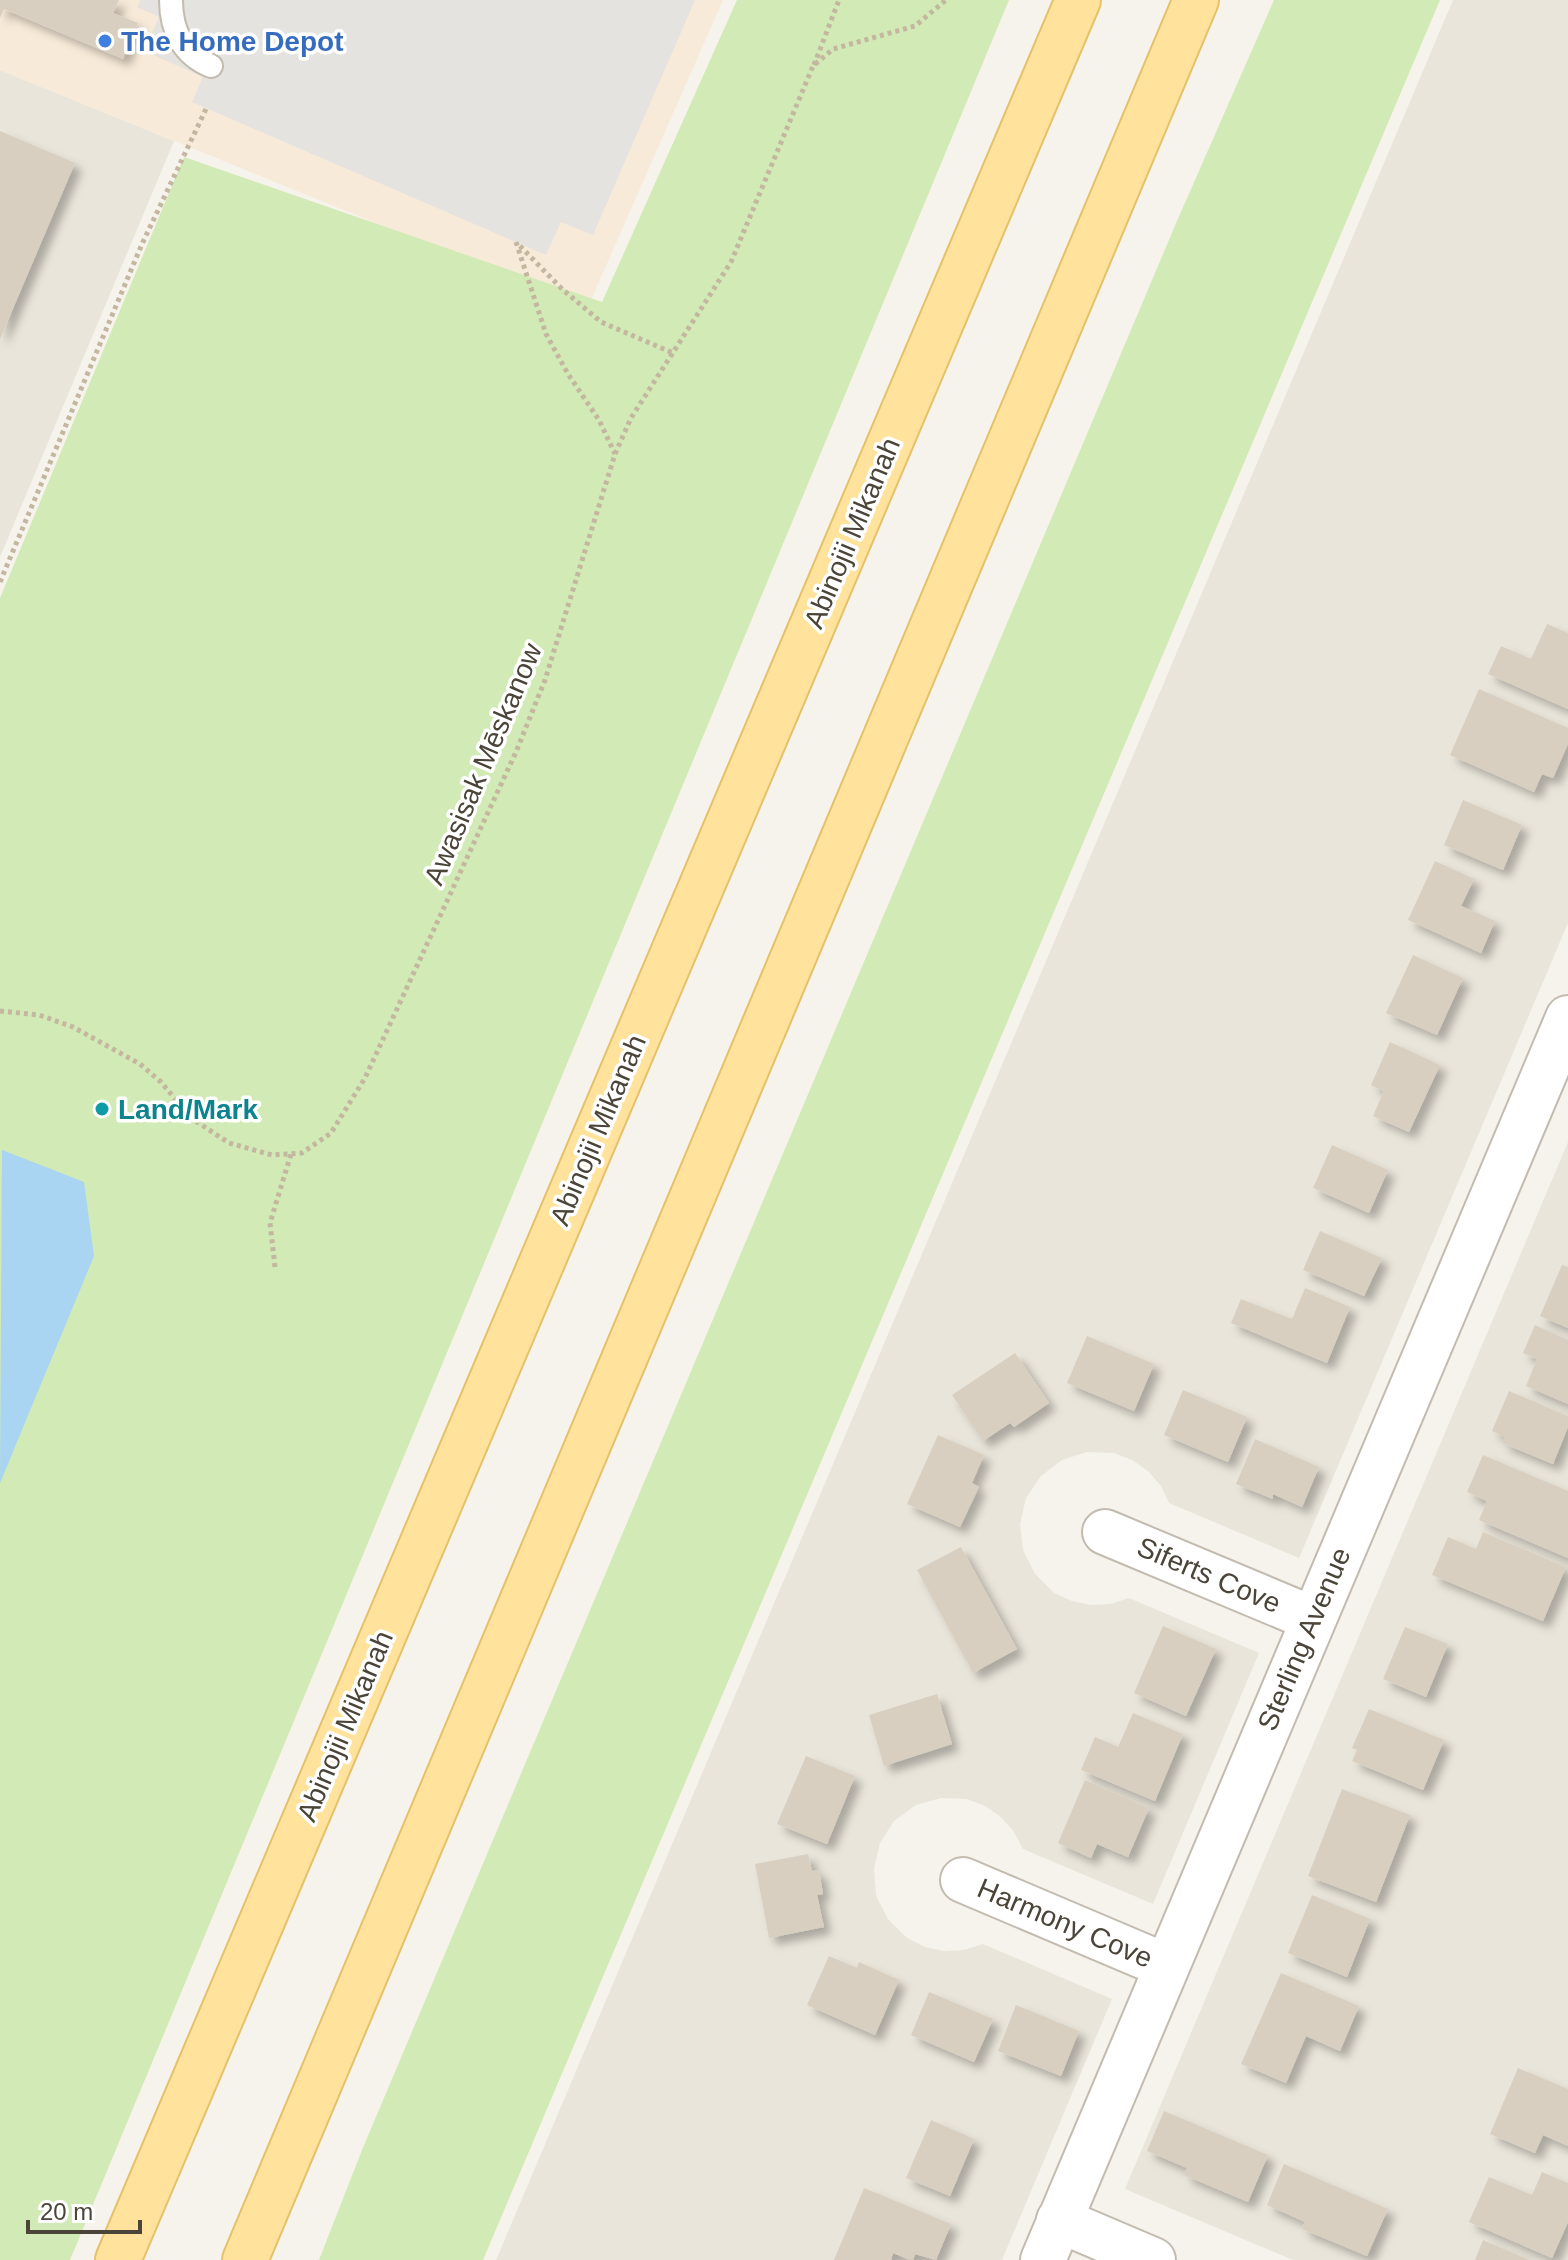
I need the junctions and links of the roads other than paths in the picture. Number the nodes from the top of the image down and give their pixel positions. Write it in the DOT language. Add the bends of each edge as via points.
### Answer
graph roads {
  1 [pos="171,0"];
  2 [pos="1048,0"];
  3 [pos="1078,0"];
  4 [pos="1196,0"];
  5 [pos="211,66"];
  6 [pos="1042,86"];
  7 [pos="1568,1018"];
  8 [pos="1105,1532"];
  9 [pos="1313,1619"];
  10 [pos="963,1880"];
  11 [pos="1166,1966"];
  12 [pos="1059,2220"];
  13 [pos="118,2260"];
  14 [pos="245,2260"];
  15 [pos="1043,2260"];
  16 [pos="1153,2260"];
  1 -- 5 [label="lane" via="182,45 197,61"];
  2 -- 6 [label="main road"];
  3 -- 6 [label="main road, Abinojii Mikanah"];
  4 -- 14 [label="main road"];
  6 -- 13 [label="main road, Abinojii Mikanah"];
  7 -- 9 [label="street, Sterling Avenue"];
  8 -- 9 [label="street, Siferts Cove"];
  9 -- 11 [label="street, Sterling Avenue"];
  10 -- 11 [label="street, Harmony Cove"];
  11 -- 12 [label="street, Sterling Avenue"];
  12 -- 15 [label="street, Sterling Avenue"];
  12 -- 16 [label="street"];
}
